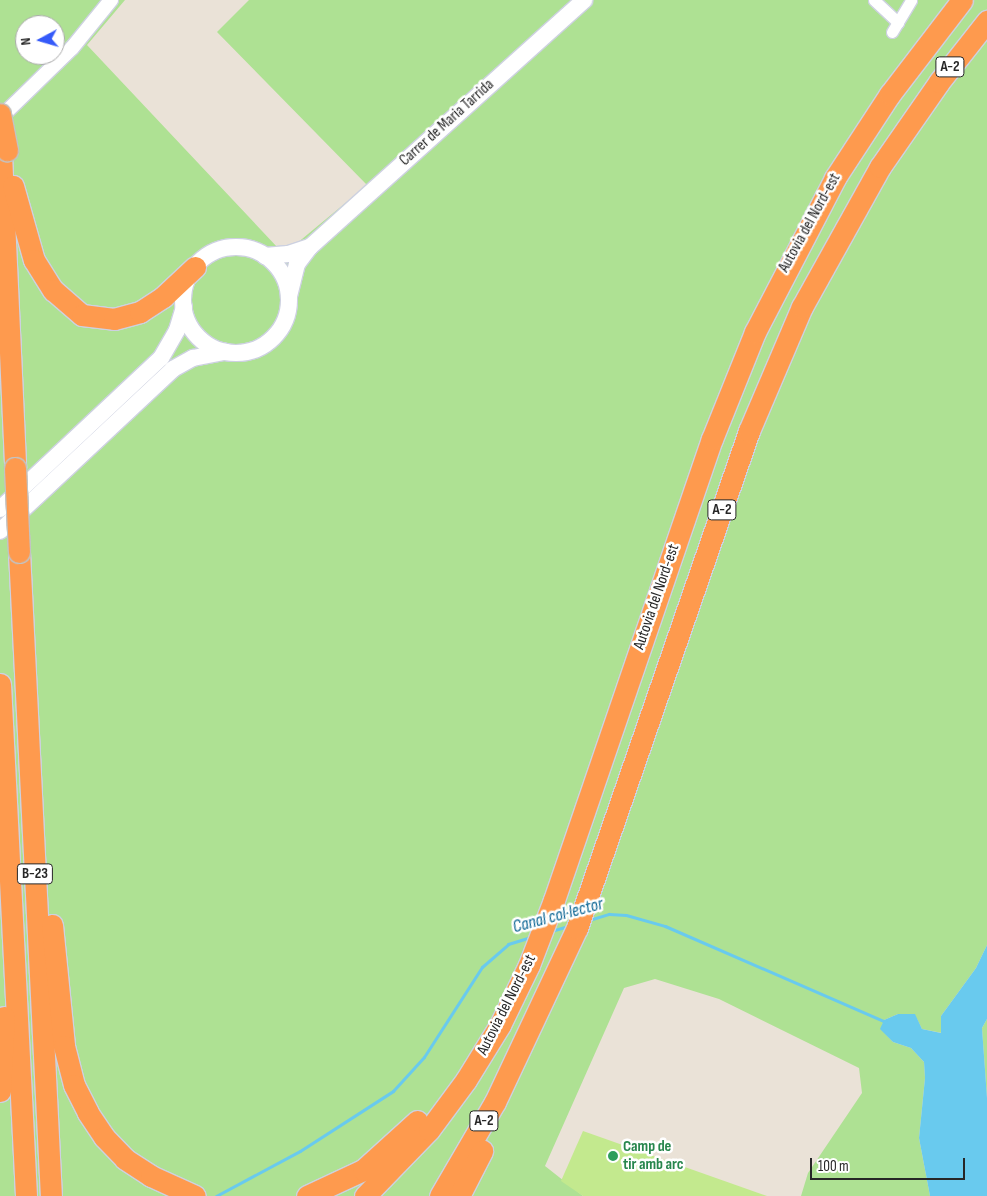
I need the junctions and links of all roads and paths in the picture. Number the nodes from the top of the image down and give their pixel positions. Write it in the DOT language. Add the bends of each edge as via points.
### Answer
graph roads {
  1 [pos="111,0"];
  2 [pos="584,0"];
  3 [pos="874,0"];
  4 [pos="911,0"];
  5 [pos="962,0"];
  6 [pos="987,21"];
  7 [pos="898,22"];
  8 [pos="892,32"];
  9 [pos="0,114"];
  10 [pos="0,118"];
  11 [pos="2,144"];
  12 [pos="310,247"];
  13 [pos="265,256"];
  14 [pos="195,267"];
  15 [pos="288,296"];
  16 [pos="184,307"];
  17 [pos="225,352"];
  18 [pos="0,509"];
  19 [pos="0,531"];
  20 [pos="0,684"];
  21 [pos="30,782"];
  22 [pos="0,914"];
  23 [pos="554,990"];
  24 [pos="496,1031"];
  25 [pos="0,1091"];
  26 [pos="190,1194"];
  27 [pos="26,1196"];
  28 [pos="51,1196"];
  29 [pos="307,1196"];
  30 [pos="365,1196"];
  31 [pos="440,1196"];
  32 [pos="459,1196"];
  1 -- 10 [label="street" via="72,48"];
  2 -- 12 [label="main road, Carrer de Maria Tarrida"];
  3 -- 7 [label="street"];
  4 -- 7 [label="street"];
  5 -- 24 [label="highway, Autovia del Nord-est / A-2" via="890,94 835,178 758,324 712,438 554,900 529,965"];
  6 -- 23 [label="highway, Autovia del Nord-est / A-2" via="939,82 880,167 828,257 787,341 749,431"];
  7 -- 8 [label="street"];
  9 -- 11 [label="highway, bridge"];
  11 -- 14 [label="highway" via="34,260 53,290 74,311 103,320 126,317 151,306"];
  11 -- 21 [label="highway, B-23, bridge"];
  12 -- 13 [label="main road" via="288,254"];
  12 -- 15 [label="main road" via="297,264"];
  13 -- 14 [label="main road" via="247,249 228,248 210,255"];
  13 -- 15 [label="main road" via="281,273"];
  14 -- 16 [label="main road" via="187,283"];
  15 -- 17 [label="main road" via="286,317 271,340 252,351"];
  16 -- 17 [label="main road" via="188,323 201,340"];
  16 -- 18 [label="main road" via="177,330 160,358"];
  17 -- 19 [label="main road" via="193,358 173,369"];
  20 -- 27 [label="highway, B-23"];
  21 -- 26 [label="highway" via="46,871 64,1046 74,1084 88,1113 114,1149 150,1176"];
  21 -- 28 [label="highway, B-23"];
  22 -- 25 [label="highway" via="4,1017"];
  23 -- 31 [label="highway, Autovia del Nord-est / A-2" via="495,1102"];
  23 -- 32 [label="highway" via="507,1103"];
  24 -- 29 [label="highway" via="406,1134 379,1159 347,1180"];
  24 -- 30 [label="highway, Autovia del Nord-est / A-2" via="466,1080 429,1130"];
}
